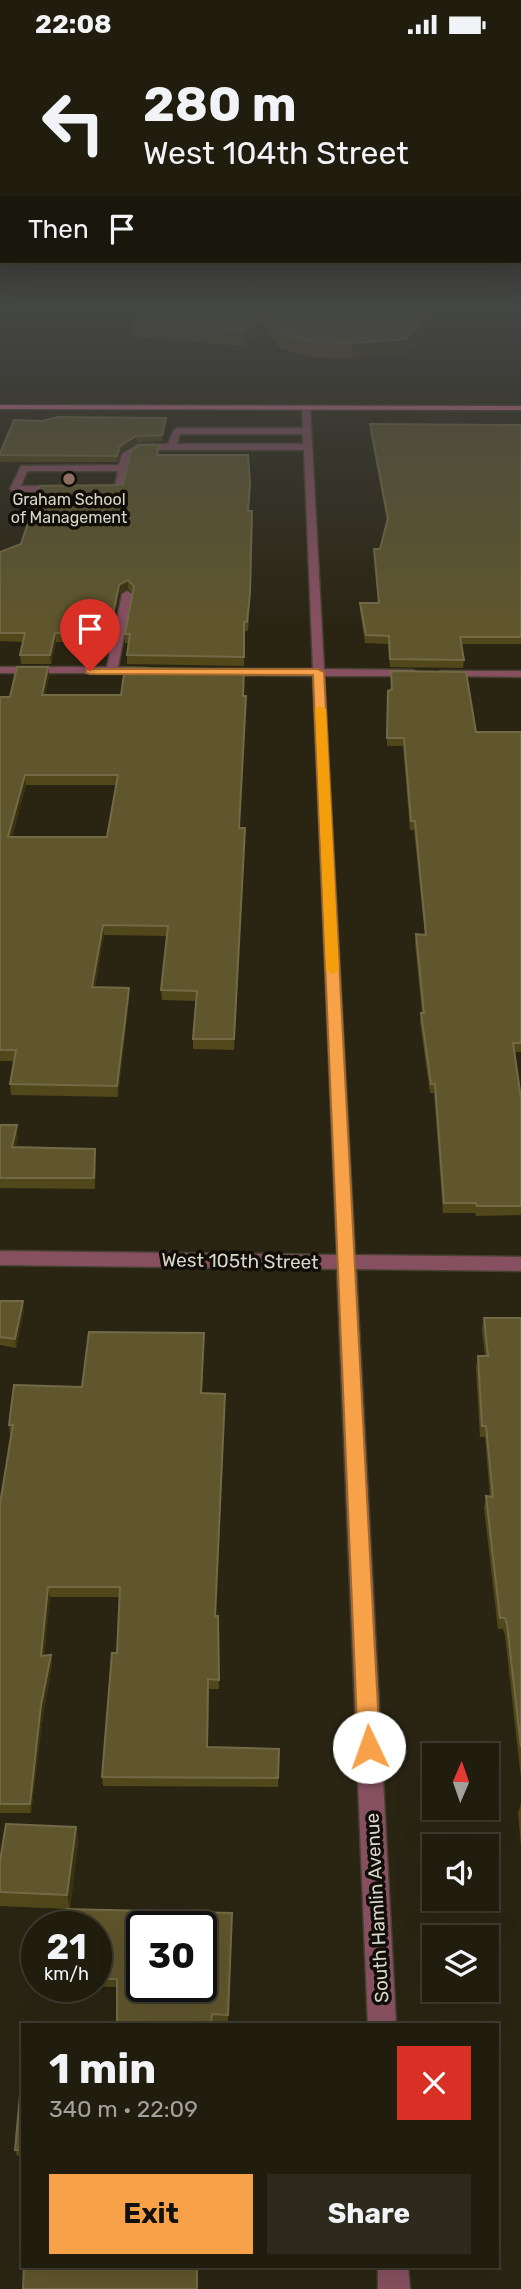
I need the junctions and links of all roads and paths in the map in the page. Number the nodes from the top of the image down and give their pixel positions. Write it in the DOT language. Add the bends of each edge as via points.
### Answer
graph roads {
  1 [pos="307,416"];
  2 [pos="308,439"];
  3 [pos="172,447"];
  4 [pos="122,468"];
  5 [pos="67,489"];
  6 [pos="93,489"];
  7 [pos="127,594"];
  8 [pos="0,670"];
  9 [pos="113,671"];
  10 [pos="165,671"];
  11 [pos="204,672"];
  12 [pos="318,672"];
  13 [pos="424,673"];
  14 [pos="438,673"];
  15 [pos="521,674"];
  16 [pos="0,1258"];
  17 [pos="346,1262"];
  18 [pos="521,1264"];
  19 [pos="382,2023"];
  20 [pos="393,2268"];
  21 [pos="394,2289"];
  1 -- 2 [label="street, South Hamlin Avenue"];
  2 -- 3 [label="street"];
  2 -- 3 [label="street" via="177,431"];
  2 -- 12 [label="street, South Hamlin Avenue"];
  3 -- 4 [label="street" via="138,447 125,456"];
  4 -- 5 [label="street" via="24,468 15,489"];
  4 -- 6 [label="street" via="119,489"];
  7 -- 9 [label="street"];
  8 -- 9 [label="street"];
  9 -- 10 [label="street"];
  11 -- 12 [label="street"];
  12 -- 13 [label="street"];
  12 -- 17 [label="street, South Hamlin Avenue"];
  14 -- 15 [label="street"];
  16 -- 17 [label="street, West 105th Street"];
  17 -- 18 [label="street, West 105th Street"];
  17 -- 19 [label="street, South Hamlin Avenue"];
  20 -- 21 [label="street"];
}
